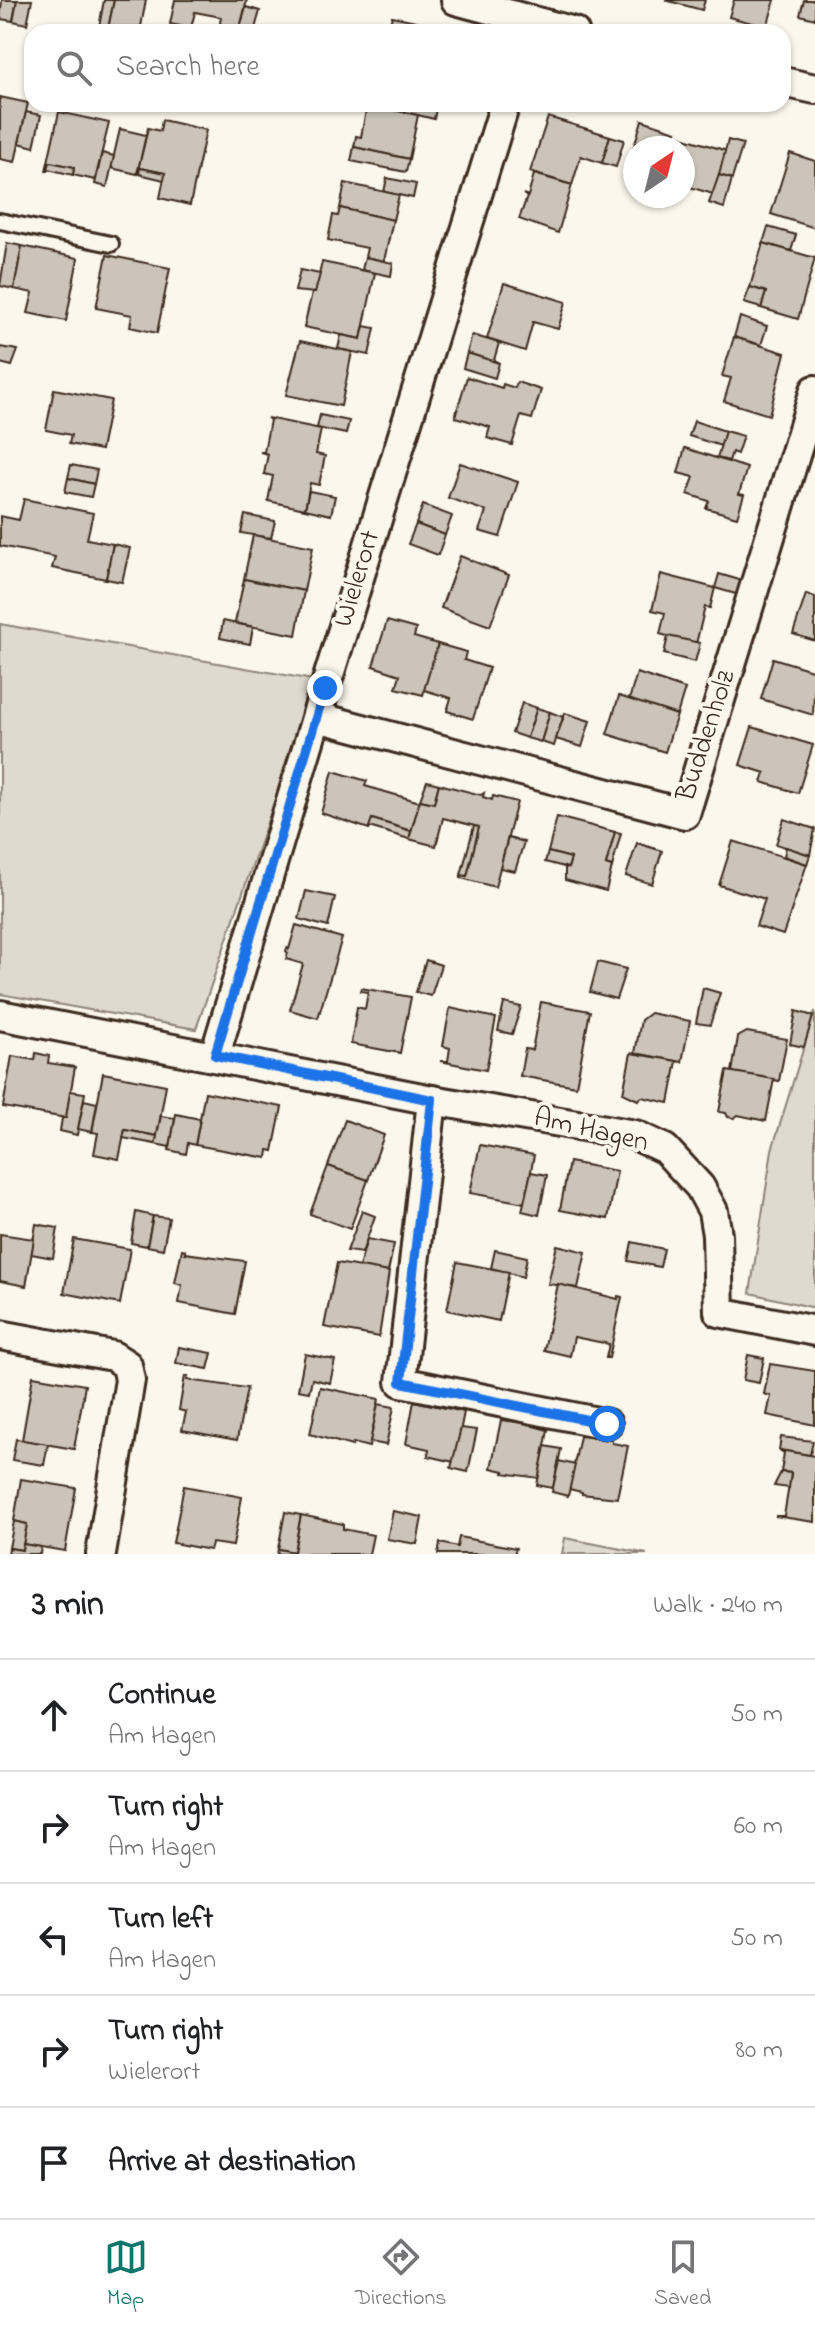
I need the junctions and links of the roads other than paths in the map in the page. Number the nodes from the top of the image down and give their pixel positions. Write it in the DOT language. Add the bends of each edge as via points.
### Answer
graph roads {
  1 [pos="456,0"];
  2 [pos="520,24"];
  3 [pos="791,84"];
  4 [pos="815,89"];
  5 [pos="503,112"];
  6 [pos="0,221"];
  7 [pos="111,244"];
  8 [pos="815,390"];
  9 [pos="317,717"];
  10 [pos="0,1015"];
  11 [pos="215,1055"];
  12 [pos="432,1100"];
  13 [pos="815,1331"];
  14 [pos="0,1335"];
  15 [pos="607,1424"];
  16 [pos="101,1554"];
  1 -- 2 [label="street"];
  3 -- 4 [label="street"];
  5 -- 9 [label="street, Wielerort"];
  6 -- 7 [label="lane"];
  8 -- 9 [label="street, Buddenholz" via="685,814"];
  9 -- 11 [label="street, Wielerort"];
  10 -- 11 [label="street, Am Hagen"];
  11 -- 12 [label="street, Am Hagen"];
  12 -- 13 [label="street, Am Hagen" via="635,1135 665,1149 700,1187 713,1211 719,1312"];
  12 -- 15 [label="street" via="401,1382"];
  14 -- 16 [label="street" via="113,1356 127,1365 130,1380"];
}
